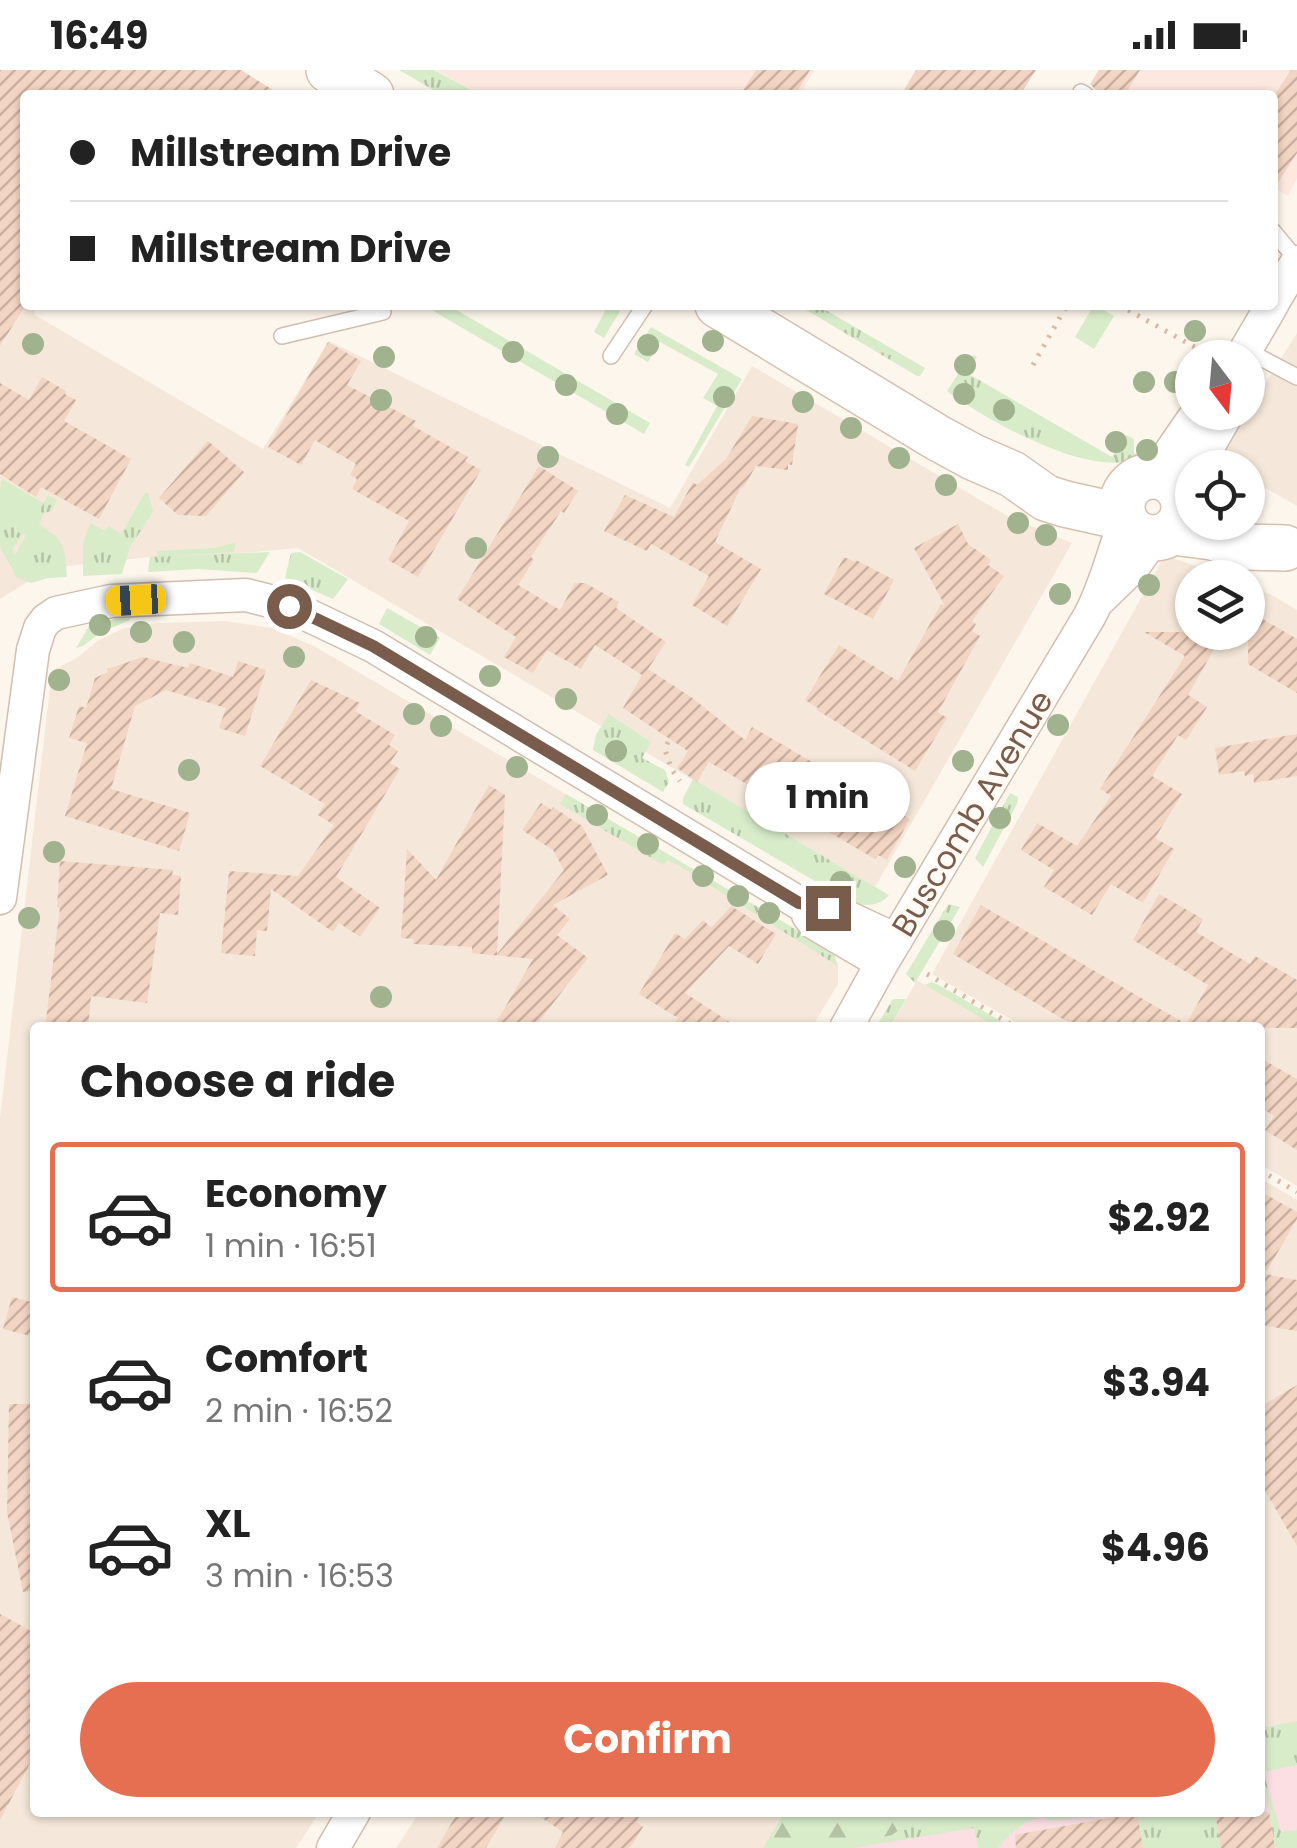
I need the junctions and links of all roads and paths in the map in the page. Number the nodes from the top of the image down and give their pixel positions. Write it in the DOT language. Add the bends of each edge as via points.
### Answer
graph roads {
  1 [pos="329,70"];
  2 [pos="363,90"];
  3 [pos="1278,237"];
  4 [pos="1297,261"];
  5 [pos="1278,294"];
  6 [pos="642,310"];
  7 [pos="730,310"];
  8 [pos="1064,310"];
  9 [pos="1131,310"];
  10 [pos="1267,310"];
  11 [pos="382,312"];
  12 [pos="282,336"];
  13 [pos="1200,340"];
  14 [pos="1244,340"];
  15 [pos="611,356"];
  16 [pos="1033,365"];
  17 [pos="1265,366"];
  18 [pos="1297,377"];
  19 [pos="1191,430"];
  20 [pos="1215,430"];
  21 [pos="1164,500"];
  22 [pos="1265,527"];
  23 [pos="1291,551"];
  24 [pos="668,742"];
  25 [pos="680,780"];
  26 [pos="0,898"];
  27 [pos="889,952"];
  28 [pos="927,974"];
  29 [pos="849,1022"];
  30 [pos="1008,1022"];
  31 [pos="1265,1173"];
  32 [pos="1297,1192"];
  33 [pos="351,1817"];
  34 [pos="333,1848"];
  1 -- 2 [label="main road"];
  3 -- 4 [label="lane"];
  4 -- 5 [label="street"];
  6 -- 15 [label="lane"];
  7 -- 21 [label="main road" via="938,438 1012,474 1056,473"];
  8 -- 16 [label="path"];
  9 -- 13 [label="path"];
  10 -- 14 [label="street"];
  11 -- 12 [label="lane"];
  17 -- 18 [label="lane"];
  19 -- 21 [label="street, Buscomb Avenue"];
  20 -- 21 [label="street, Buscomb Avenue"];
  21 -- 23 [label="main road" via="1212,537"];
  21 -- 27 [label="street, Buscomb Avenue" via="1134,566 1098,600"];
  22 -- 23 [label="main road"];
  24 -- 25 [label="path" via="665,750"];
  26 -- 27 [label="street" via="33,650 46,620 65,609 111,601 246,595 289,606 373,646 799,903 828,908"];
  27 -- 29 [label="street, Buscomb Avenue"];
  28 -- 30 [label="path"];
  31 -- 32 [label="path"];
  33 -- 34 [label="street"];
}
